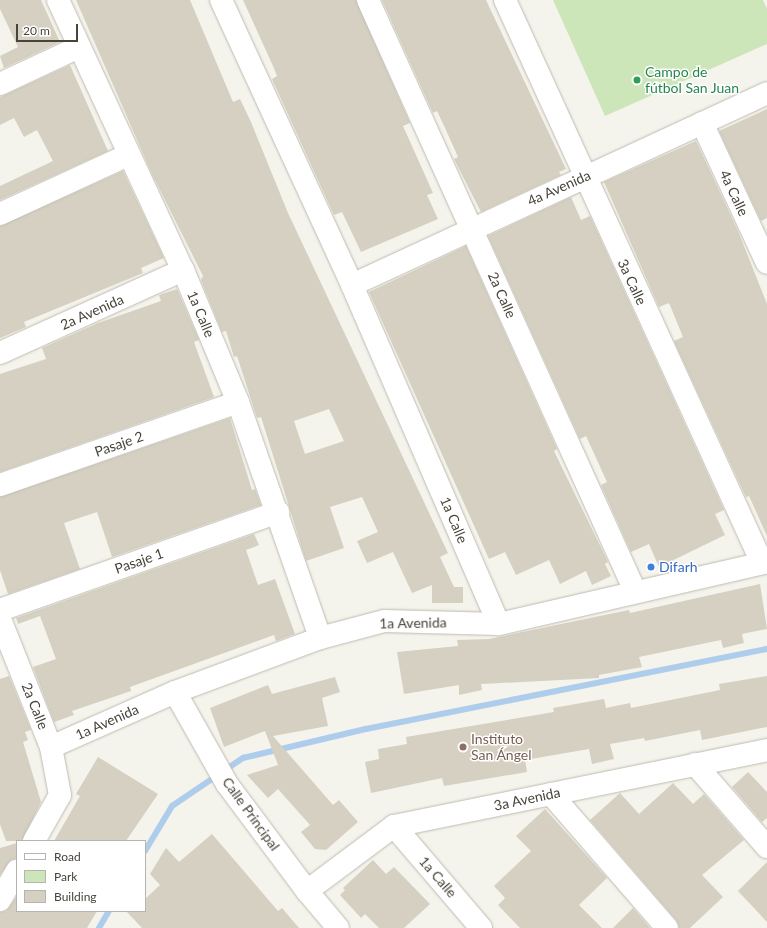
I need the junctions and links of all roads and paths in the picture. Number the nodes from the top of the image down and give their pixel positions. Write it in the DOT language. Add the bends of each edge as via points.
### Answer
graph roads {
  1 [pos="58,0"];
  2 [pos="221,0"];
  3 [pos="368,0"];
  4 [pos="504,0"];
  5 [pos="79,47"];
  6 [pos="0,84"];
  7 [pos="767,93"];
  8 [pos="702,123"];
  9 [pos="128,155"];
  10 [pos="583,177"];
  11 [pos="0,214"];
  12 [pos="471,227"];
  13 [pos="767,262"];
  14 [pos="183,270"];
  15 [pos="352,285"];
  16 [pos="0,353"];
  17 [pos="238,402"];
  18 [pos="0,486"];
  19 [pos="278,512"];
  20 [pos="765,562"];
  21 [pos="636,591"];
  22 [pos="0,610"];
  23 [pos="0,619"];
  24 [pos="499,624"];
  25 [pos="320,638"];
  26 [pos="175,692"];
  27 [pos="51,747"];
  28 [pos="767,750"];
  29 [pos="695,764"];
  30 [pos="551,794"];
  31 [pos="394,826"];
  32 [pos="35,840"];
  33 [pos="767,847"];
  34 [pos="16,873"];
  35 [pos="307,891"];
  36 [pos="0,900"];
  37 [pos="338,928"];
  38 [pos="482,928"];
  39 [pos="667,928"];
  1 -- 5 [label="street, 1a Calle"];
  2 -- 15 [label="street, 1a Calle"];
  3 -- 12 [label="street, 2a Calle"];
  4 -- 10 [label="street, 3a Calle"];
  5 -- 6 [label="street"];
  5 -- 9 [label="street, 1a Calle"];
  7 -- 8 [label="street, 4a Avenida"];
  8 -- 10 [label="street, 4a Avenida"];
  8 -- 13 [label="street, 4a Calle"];
  9 -- 11 [label="street"];
  9 -- 14 [label="street, 1a Calle"];
  10 -- 12 [label="street, 4a Avenida"];
  10 -- 20 [label="street, 3a Calle"];
  12 -- 15 [label="street, 4a Avenida"];
  12 -- 21 [label="street, 2a Calle"];
  14 -- 16 [label="street, 2a Avenida"];
  14 -- 17 [label="street, 1a Calle"];
  15 -- 24 [label="street, 1a Calle"];
  17 -- 18 [label="street, Pasaje 2"];
  17 -- 19 [label="street, 1a Calle"];
  19 -- 22 [label="street, Pasaje 1"];
  19 -- 25 [label="street, 1a Calle"];
  20 -- 21 [label="street, 1a Avenida"];
  21 -- 24 [label="street, 1a Avenida"];
  23 -- 27 [label="street, 2a Calle"];
  24 -- 25 [label="street, 1a Avenida" via="384,621"];
  25 -- 26 [label="street, 1a Avenida"];
  26 -- 27 [label="street, 1a Avenida"];
  26 -- 35 [label="street, Calle Principal" via="227,784"];
  27 -- 32 [label="street, 2a Calle" via="60,795"];
  28 -- 29 [label="street, 3a Avenida"];
  29 -- 30 [label="street, 3a Avenida"];
  29 -- 33 [label="street"];
  30 -- 31 [label="street, 3a Avenida"];
  30 -- 39 [label="street"];
  31 -- 35 [label="street, 3a Avenida"];
  31 -- 38 [label="street, 1a Calle"];
  34 -- 36 [label="street"];
  35 -- 37 [label="street, Calle Principal"];
}
